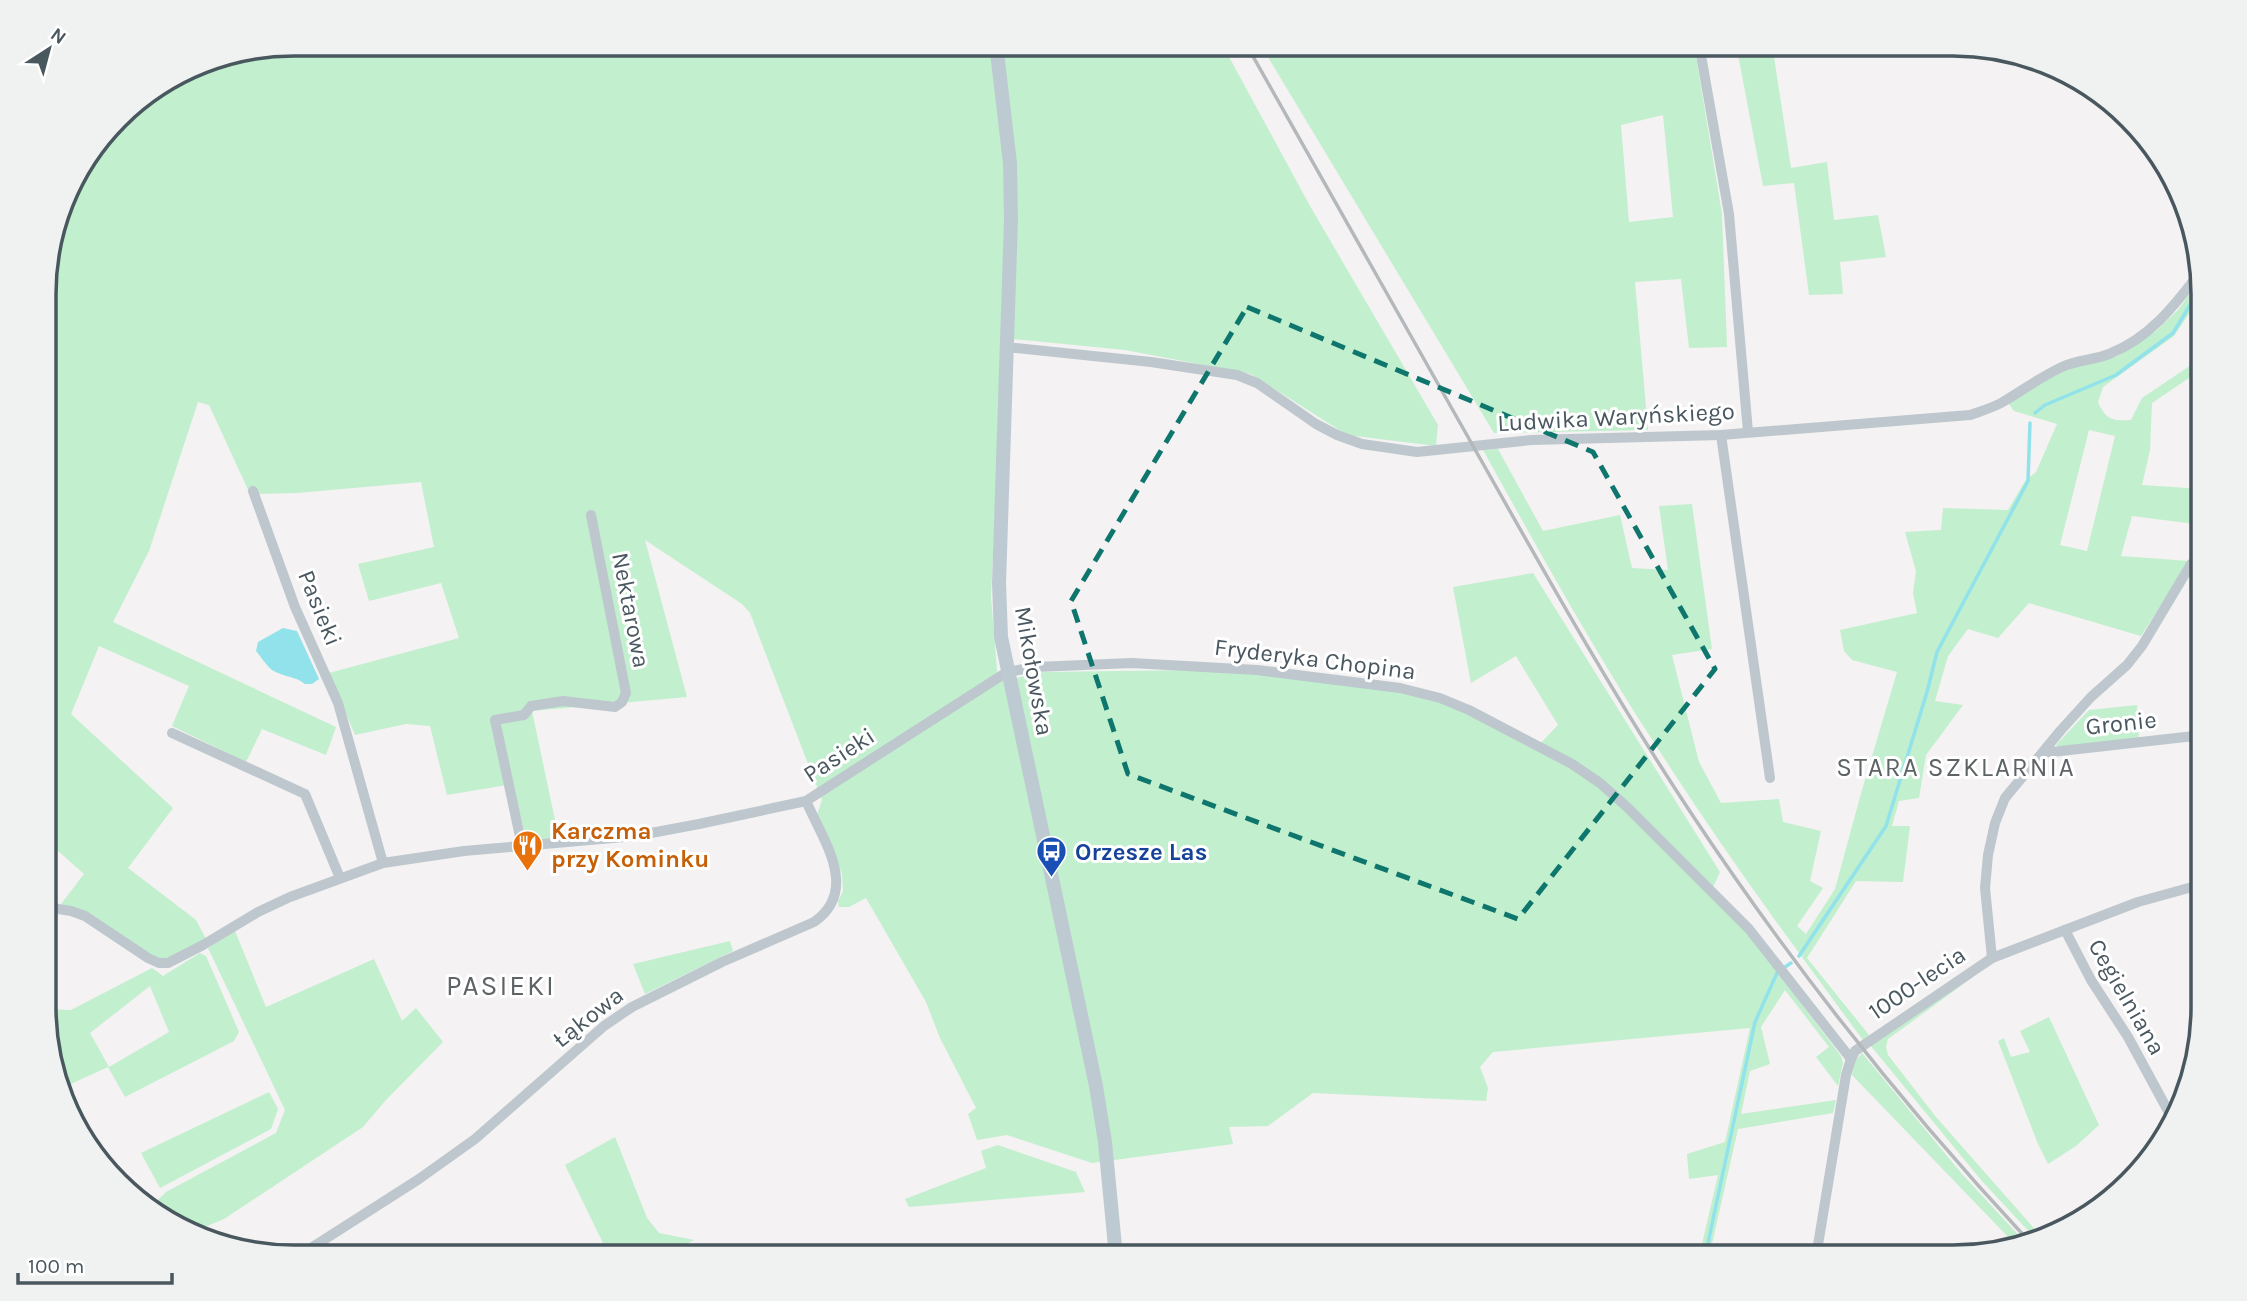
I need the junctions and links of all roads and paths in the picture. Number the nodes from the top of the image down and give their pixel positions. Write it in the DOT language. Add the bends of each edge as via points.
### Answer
graph roads {
  1 [pos="997,56"];
  2 [pos="1701,56"];
  3 [pos="2190,285"];
  4 [pos="1006,347"];
  5 [pos="1748,432"];
  6 [pos="1721,435"];
  7 [pos="253,491"];
  8 [pos="591,515"];
  9 [pos="2190,567"];
  10 [pos="1007,672"];
  11 [pos="172,733"];
  12 [pos="2190,736"];
  13 [pos="2043,753"];
  14 [pos="1770,778"];
  15 [pos="806,801"];
  16 [pos="522,846"];
  17 [pos="383,863"];
  18 [pos="340,877"];
  19 [pos="2190,888"];
  20 [pos="56,909"];
  21 [pos="2065,930"];
  22 [pos="1992,958"];
  23 [pos="1851,1059"];
  24 [pos="2167,1109"];
  25 [pos="1818,1244"];
  26 [pos="316,1245"];
  27 [pos="1115,1245"];
  1 -- 4 [label="main road, Mikołowska" via="1010,163"];
  2 -- 5 [label="street" via="1729,214"];
  3 -- 5 [label="street, Ludwika Waryńskiego" via="2151,330 2132,342 2109,354 2064,365 1998,405 1970,415"];
  4 -- 6 [label="street, Ludwika Waryńskiego" via="1237,375 1337,435 1390,449 1442,451 1532,440"];
  4 -- 10 [label="main road, Mikołowska" via="999,583"];
  5 -- 6 [label="street, Ludwika Waryńskiego"];
  6 -- 14 [label="street"];
  7 -- 17 [label="street, Pasieki" via="295,607 338,703"];
  8 -- 16 [label="street, Nektarowa" via="626,694 615,707 563,701 531,706 524,715 495,720"];
  9 -- 13 [label="street" via="2127,665 2091,697"];
  10 -- 15 [label="street, Pasieki"];
  10 -- 23 [label="street, Fryderyka Chopina" via="1132,663 1245,669 1400,688 1469,710 1572,764 1627,807 1749,929"];
  10 -- 27 [label="main road, Mikołowska" via="1096,1086"];
  11 -- 18 [label="street" via="305,794"];
  12 -- 13 [label="street, Gronie"];
  13 -- 22 [label="street" via="2005,799 1995,823 1985,888"];
  15 -- 16 [label="street, Pasieki" via="635,836"];
  15 -- 26 [label="street, Łąkowa" via="837,876 837,891 825,914 632,1007 475,1139"];
  16 -- 17 [label="street, Pasieki"];
  17 -- 18 [label="street, Pasieki"];
  18 -- 20 [label="street, Pasieki" via="258,912 169,963 148,958 85,916"];
  19 -- 21 [label="street, 1000-lecia"];
  21 -- 22 [label="street, 1000-lecia"];
  21 -- 24 [label="street, Cegielniana"];
  22 -- 23 [label="street, 1000-lecia" via="1855,1051"];
  23 -- 25 [label="street"];
}
